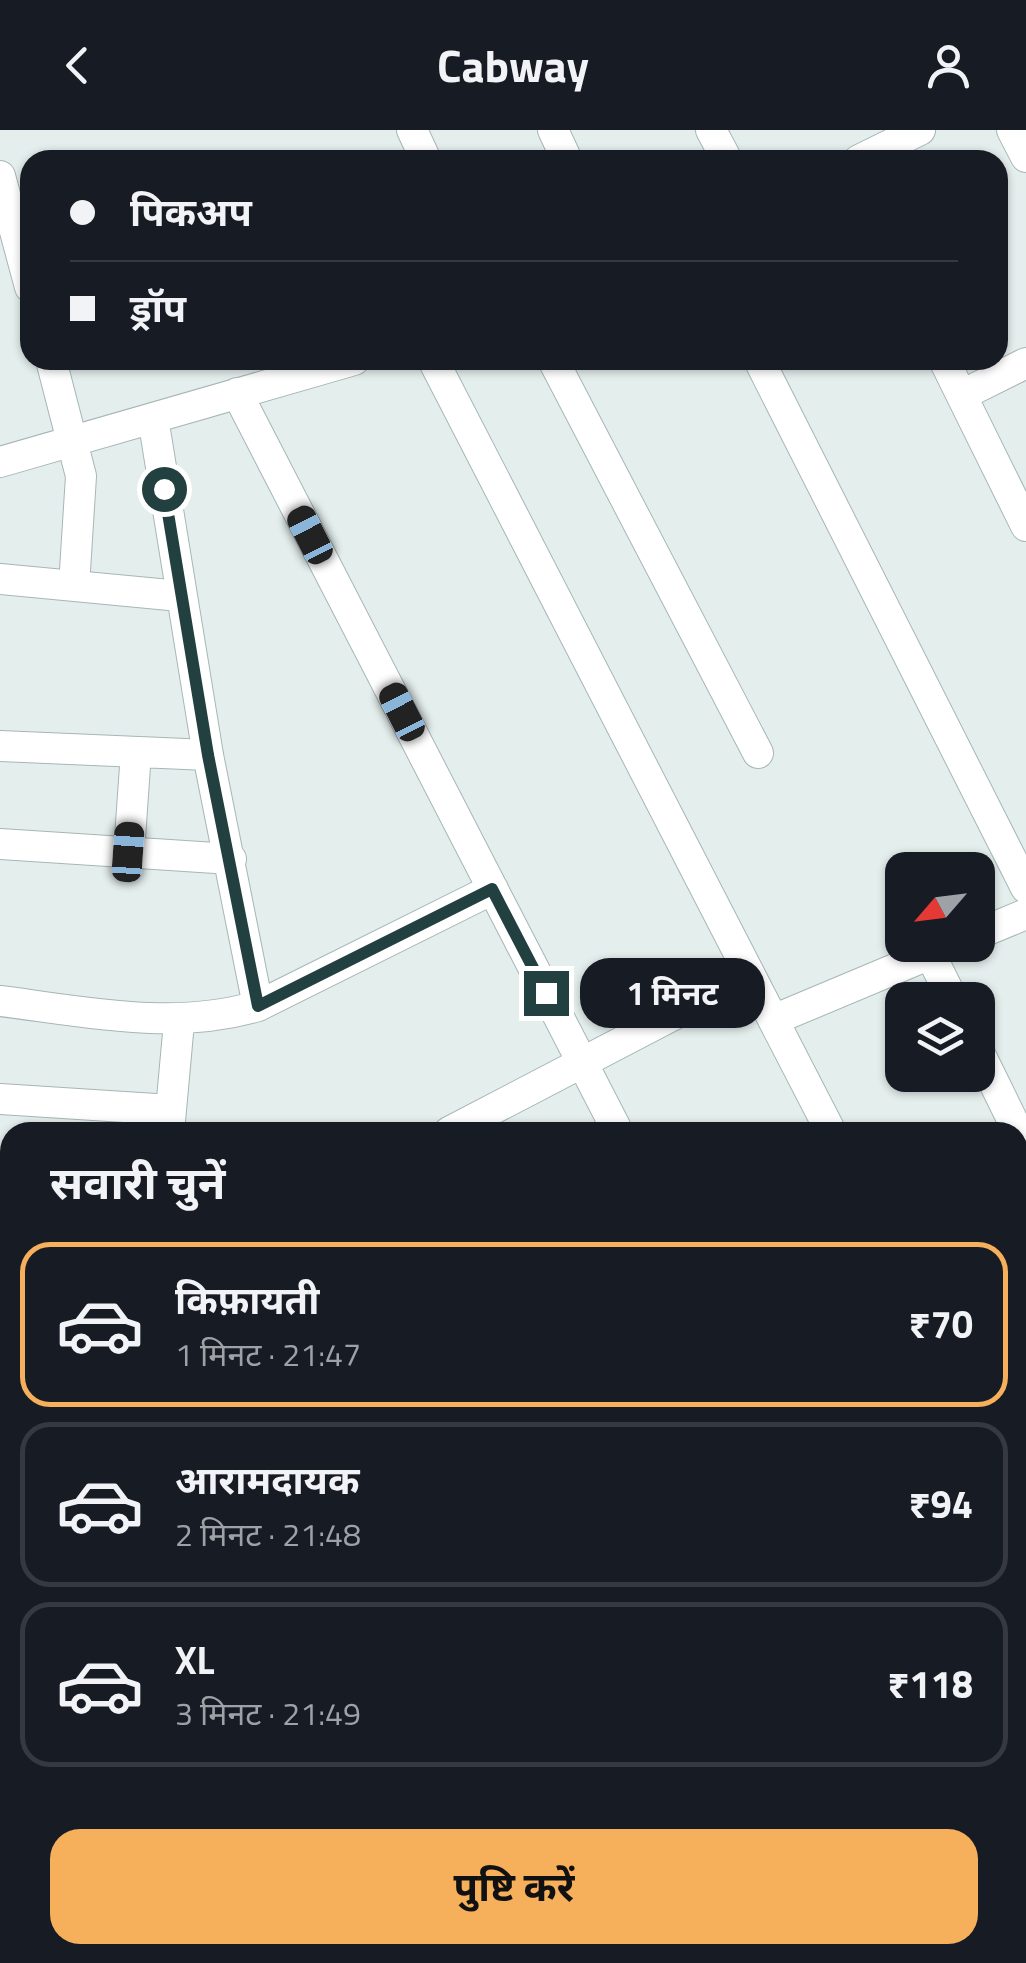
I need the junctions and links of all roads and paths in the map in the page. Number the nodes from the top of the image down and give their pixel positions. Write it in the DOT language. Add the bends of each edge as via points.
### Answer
graph roads {
  1 [pos="920,130"];
  2 [pos="1012,130"];
  3 [pos="879,150"];
  4 [pos="1026,157"];
  5 [pos="0,176"];
  6 [pos="20,272"];
  7 [pos="1026,363"];
  8 [pos="54,370"];
  9 [pos="320,370"];
  10 [pos="438,370"];
  11 [pos="558,370"];
  12 [pos="764,370"];
  13 [pos="949,370"];
  14 [pos="237,394"];
  15 [pos="962,395"];
  16 [pos="153,418"];
  17 [pos="74,442"];
  18 [pos="0,462"];
  19 [pos="1026,526"];
  20 [pos="0,580"];
  21 [pos="74,586"];
  22 [pos="180,596"];
  23 [pos="0,746"];
  24 [pos="136,752"];
  25 [pos="758,753"];
  26 [pos="208,755"];
  27 [pos="0,844"];
  28 [pos="128,852"];
  29 [pos="230,859"];
  30 [pos="1026,888"];
  31 [pos="492,889"];
  32 [pos="1026,914"];
  33 [pos="995,927"];
  34 [pos="912,962"];
  35 [pos="750,975"];
  36 [pos="0,1001"];
  37 [pos="258,1006"];
  38 [pos="773,1020"];
  39 [pos="178,1022"];
  40 [pos="582,1062"];
  41 [pos="995,1085"];
  42 [pos="0,1098"];
  43 [pos="170,1121"];
  44 [pos="468,1122"];
  45 [pos="613,1122"];
  46 [pos="826,1122"];
  47 [pos="1013,1122"];
  1 -- 3 [label="street"];
  2 -- 4 [label="street"];
  5 -- 6 [label="street"];
  7 -- 15 [label="street"];
  8 -- 17 [label="street"];
  9 -- 14 [label="street"];
  10 -- 35 [label="street"];
  11 -- 25 [label="street"];
  12 -- 30 [label="street"];
  13 -- 15 [label="street"];
  14 -- 16 [label="street"];
  14 -- 31 [label="street"];
  15 -- 19 [label="street"];
  16 -- 17 [label="street"];
  16 -- 22 [label="street"];
  17 -- 18 [label="street"];
  17 -- 21 [label="street" via="81,476"];
  20 -- 21 [label="street"];
  21 -- 22 [label="street"];
  22 -- 26 [label="street"];
  23 -- 24 [label="street"];
  24 -- 26 [label="street"];
  24 -- 28 [label="street"];
  26 -- 29 [label="street"];
  27 -- 28 [label="street"];
  28 -- 29 [label="street"];
  29 -- 37 [label="street"];
  31 -- 37 [label="street"];
  31 -- 40 [label="street"];
  32 -- 33 [label="street"];
  34 -- 38 [label="street"];
  35 -- 38 [label="street"];
  35 -- 40 [label="street"];
  36 -- 39 [label="street"];
  37 -- 39 [label="street"];
  38 -- 46 [label="street"];
  39 -- 43 [label="street"];
  40 -- 44 [label="street"];
  40 -- 45 [label="street"];
  41 -- 47 [label="street"];
  42 -- 43 [label="street"];
}
